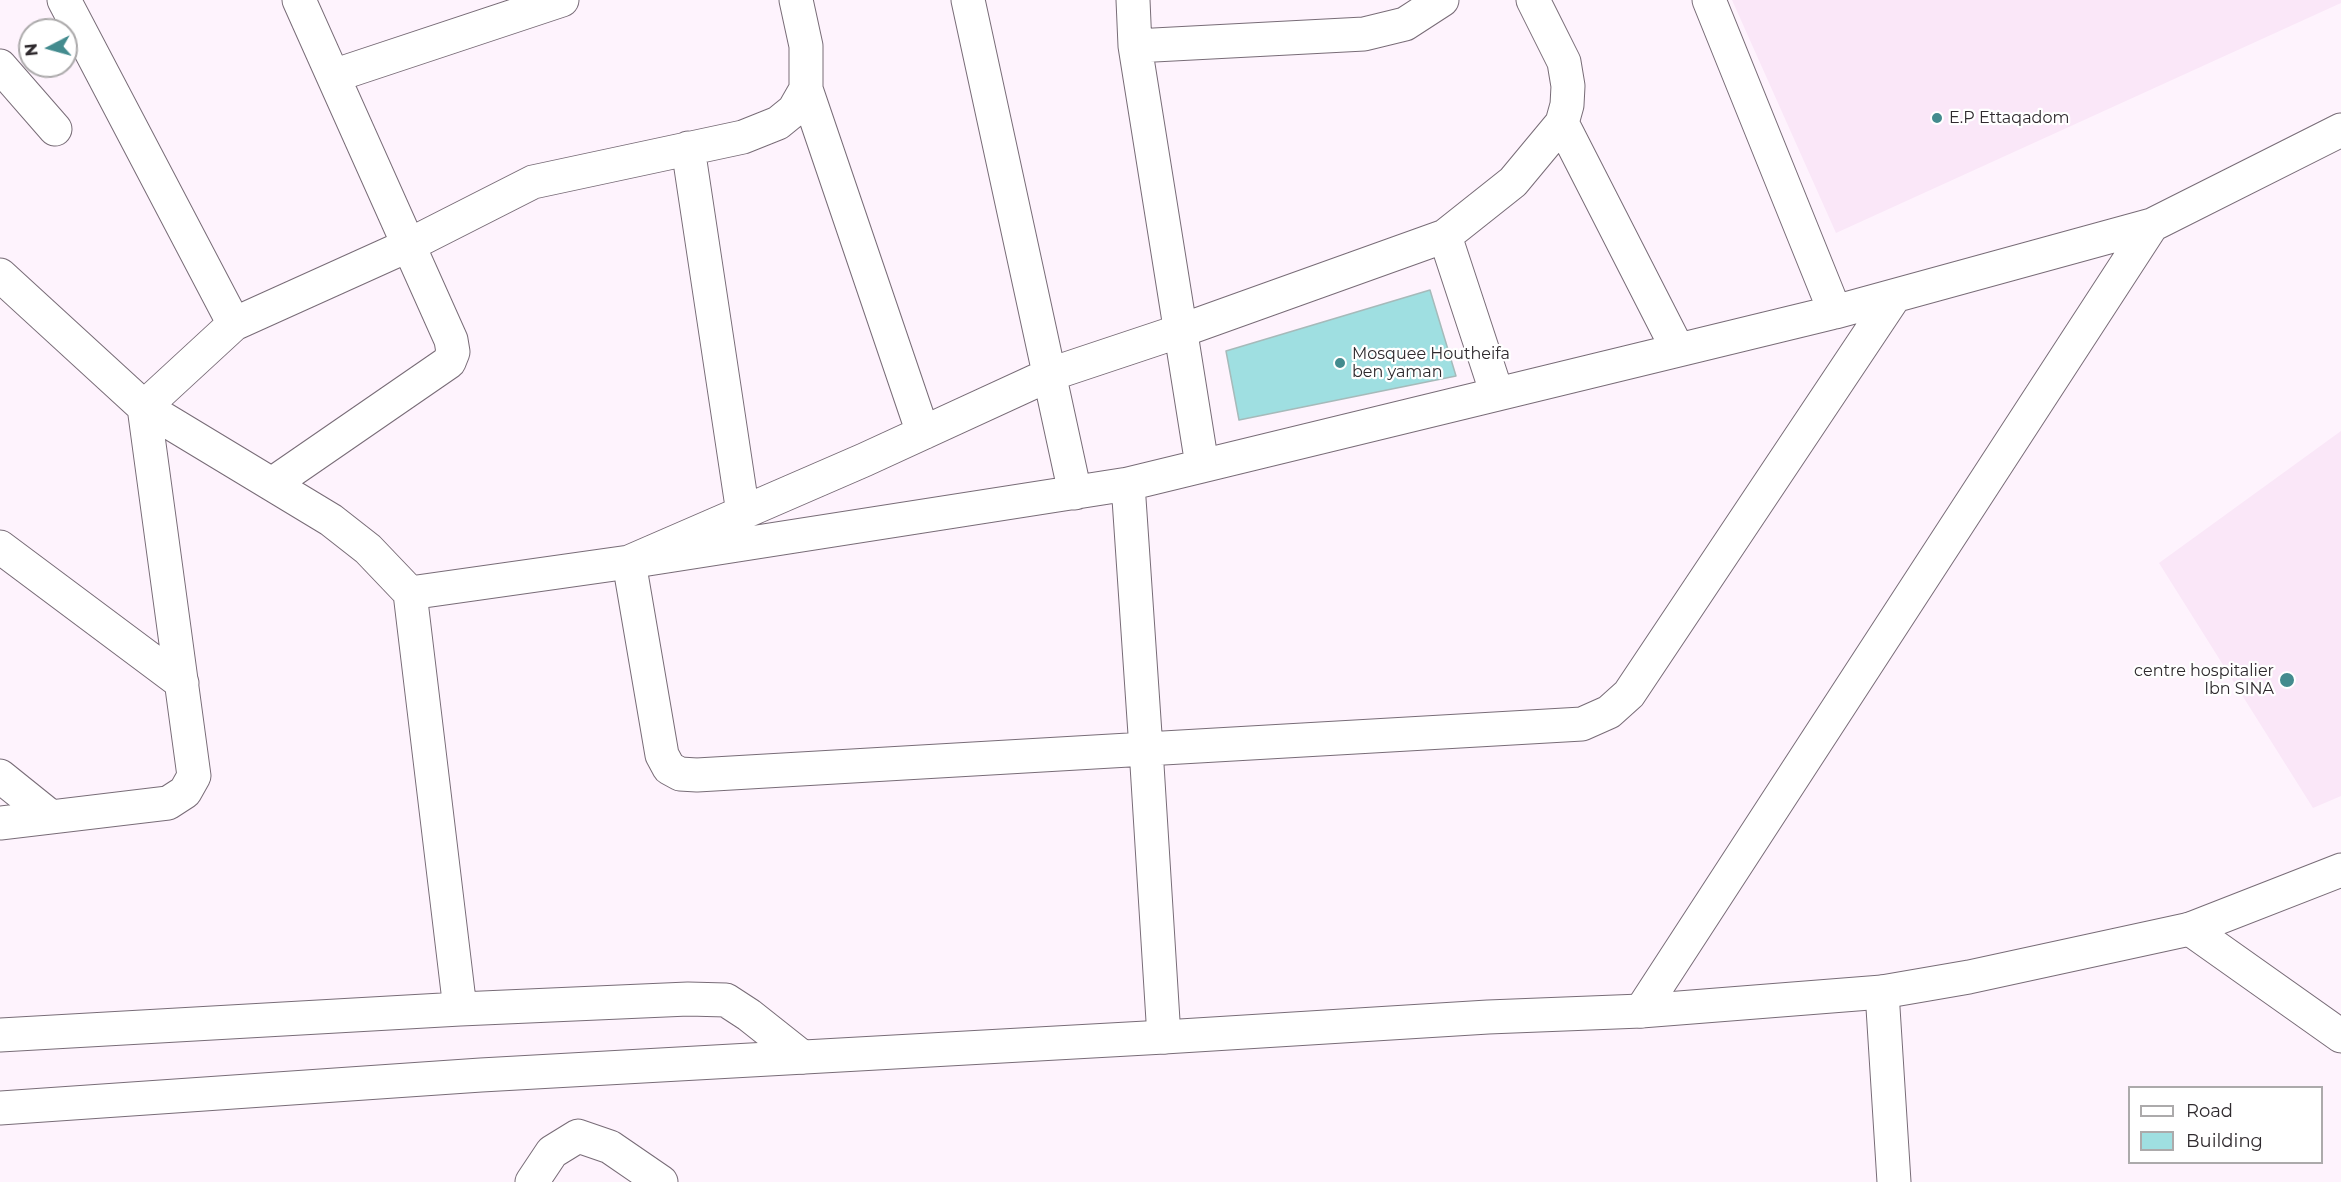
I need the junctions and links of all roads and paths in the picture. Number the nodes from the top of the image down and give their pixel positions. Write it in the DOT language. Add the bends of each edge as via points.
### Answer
graph roads {
  1 [pos="64,0"];
  2 [pos="299,0"];
  3 [pos="562,0"];
  4 [pos="796,0"];
  5 [pos="968,0"];
  6 [pos="1133,0"];
  7 [pos="1442,0"];
  8 [pos="1533,0"];
  9 [pos="1709,0"];
  10 [pos="1135,46"];
  11 [pos="0,66"];
  12 [pos="333,76"];
  13 [pos="806,89"];
  14 [pos="1562,123"];
  15 [pos="55,129"];
  16 [pos="2341,130"];
  17 [pos="688,148"];
  18 [pos="2152,225"];
  19 [pos="1445,236"];
  20 [pos="409,245"];
  21 [pos="0,275"];
  22 [pos="1894,297"];
  23 [pos="1835,312"];
  24 [pos="234,324"];
  25 [pos="1180,331"];
  26 [pos="1678,350"];
  27 [pos="1051,374"];
  28 [pos="1497,394"];
  29 [pos="144,407"];
  30 [pos="923,433"];
  31 [pos="1202,465"];
  32 [pos="272,484"];
  33 [pos="1128,484"];
  34 [pos="1075,493"];
  35 [pos="743,513"];
  36 [pos="0,547"];
  37 [pos="629,562"];
  38 [pos="410,593"];
  39 [pos="182,684"];
  40 [pos="1146,749"];
  41 [pos="0,776"];
  42 [pos="51,817"];
  43 [pos="0,823"];
  44 [pos="2341,870"];
  45 [pos="2190,929"];
  46 [pos="1882,992"];
  47 [pos="460,1009"];
  48 [pos="1641,1011"];
  49 [pos="0,1035"];
  50 [pos="2341,1036"];
  51 [pos="1164,1037"];
  52 [pos="802,1057"];
  53 [pos="0,1108"];
  54 [pos="532,1182"];
  55 [pos="661,1182"];
  56 [pos="1894,1182"];
  1 -- 24 [label="street"];
  2 -- 12 [label="street"];
  3 -- 12 [label="street"];
  4 -- 13 [label="street" via="806,46"];
  5 -- 27 [label="street"];
  6 -- 10 [label="street"];
  7 -- 10 [label="street" via="1405,24 1365,34"];
  8 -- 14 [label="street" via="1564,62 1568,86"];
  9 -- 23 [label="street"];
  10 -- 25 [label="street"];
  11 -- 15 [label="street"];
  12 -- 20 [label="street"];
  13 -- 17 [label="street" via="794,110 778,123 743,136"];
  13 -- 30 [label="street"];
  14 -- 19 [label="street" via="1513,182"];
  14 -- 26 [label="street"];
  16 -- 18 [label="street"];
  17 -- 20 [label="street" via="533,182"];
  17 -- 35 [label="street"];
  18 -- 22 [label="street"];
  18 -- 48 [label="street"];
  19 -- 25 [label="street"];
  19 -- 28 [label="street"];
  20 -- 24 [label="street"];
  20 -- 32 [label="street" via="452,339 449,362"];
  21 -- 29 [label="street"];
  22 -- 23 [label="street"];
  22 -- 40 [label="street" via="1629,694 1609,712 1582,724"];
  23 -- 26 [label="street"];
  24 -- 29 [label="street"];
  25 -- 27 [label="street"];
  25 -- 31 [label="street"];
  26 -- 28 [label="street"];
  27 -- 30 [label="street"];
  27 -- 34 [label="street"];
  28 -- 31 [label="street"];
  29 -- 32 [label="street"];
  29 -- 39 [label="street"];
  30 -- 35 [label="street"];
  31 -- 33 [label="street"];
  32 -- 38 [label="street" via="331,520 368,549"];
  33 -- 34 [label="street"];
  33 -- 40 [label="street"];
  34 -- 37 [label="street"];
  35 -- 37 [label="street"];
  36 -- 39 [label="street"];
  37 -- 38 [label="street"];
  37 -- 40 [label="street" via="662,754 669,768 680,774"];
  38 -- 47 [label="street"];
  39 -- 42 [label="street" via="194,776 185,792 168,803"];
  40 -- 51 [label="street"];
  41 -- 42 [label="street"];
  42 -- 43 [label="street"];
  44 -- 45 [label="street"];
  45 -- 46 [label="street"];
  45 -- 50 [label="street"];
  46 -- 48 [label="street"];
  46 -- 56 [label="street"];
  47 -- 49 [label="street"];
  47 -- 52 [label="street" via="726,1000"];
  48 -- 51 [label="street"];
  51 -- 52 [label="street"];
  52 -- 53 [label="street"];
  54 -- 55 [label="street" via="552,1152 578,1136 610,1147"];
}
